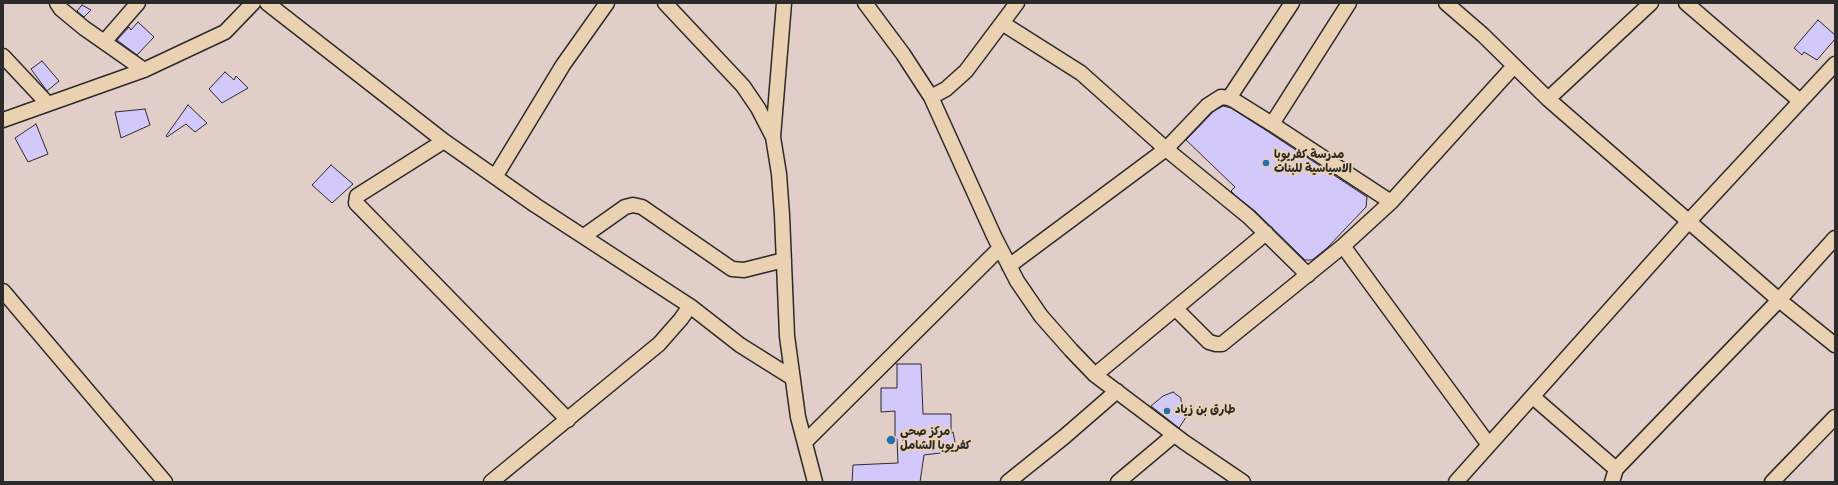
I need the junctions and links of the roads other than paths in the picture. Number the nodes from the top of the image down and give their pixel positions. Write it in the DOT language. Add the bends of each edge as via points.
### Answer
graph roads {
  1 [pos="57,3"];
  2 [pos="138,3"];
  3 [pos="253,3"];
  4 [pos="267,3"];
  5 [pos="607,3"];
  6 [pos="665,3"];
  7 [pos="784,3"];
  8 [pos="865,3"];
  9 [pos="1017,3"];
  10 [pos="1292,3"];
  11 [pos="1349,3"];
  12 [pos="1446,3"];
  13 [pos="1651,3"];
  14 [pos="1686,3"];
  15 [pos="1002,23"];
  16 [pos="104,42"];
  17 [pos="3,56"];
  18 [pos="1835,64"];
  19 [pos="1514,66"];
  20 [pos="144,70"];
  21 [pos="930,97"];
  22 [pos="1229,98"];
  23 [pos="1548,99"];
  24 [pos="1800,101"];
  25 [pos="48,104"];
  26 [pos="3,120"];
  27 [pos="1272,124"];
  28 [pos="774,137"];
  29 [pos="444,141"];
  30 [pos="1166,149"];
  31 [pos="494,177"];
  32 [pos="1391,202"];
  33 [pos="1689,221"];
  34 [pos="1266,233"];
  35 [pos="584,236"];
  36 [pos="1835,238"];
  37 [pos="1343,246"];
  38 [pos="1000,248"];
  39 [pos="784,260"];
  40 [pos="1010,266"];
  41 [pos="1308,275"];
  42 [pos="3,291"];
  43 [pos="1779,300"];
  44 [pos="690,306"];
  45 [pos="1176,309"];
  46 [pos="1835,345"];
  47 [pos="1096,375"];
  48 [pos="792,377"];
  49 [pos="1117,391"];
  50 [pos="1533,397"];
  51 [pos="1835,417"];
  52 [pos="568,420"];
  53 [pos="1174,434"];
  54 [pos="805,442"];
  55 [pos="1489,445"];
  56 [pos="1614,475"];
  57 [pos="165,482"];
  58 [pos="491,482"];
  59 [pos="816,482"];
  60 [pos="1008,482"];
  61 [pos="1118,482"];
  62 [pos="1243,482"];
  63 [pos="1456,482"];
  64 [pos="1772,482"];
  1 -- 16 [label="street" via="61,9"];
  2 -- 16 [label="street"];
  3 -- 20 [label="street" via="226,32"];
  4 -- 29 [label="street"];
  5 -- 31 [label="street" via="563,65"];
  6 -- 28 [label="street" via="743,86"];
  7 -- 28 [label="street"];
  8 -- 21 [label="street" via="903,54"];
  9 -- 15 [label="street"];
  10 -- 22 [label="street"];
  11 -- 27 [label="street"];
  12 -- 19 [label="street"];
  13 -- 23 [label="street"];
  14 -- 24 [label="street"];
  15 -- 21 [label="street" via="966,71 946,89"];
  15 -- 30 [label="street" via="1081,73"];
  16 -- 20 [label="street"];
  17 -- 25 [label="street"];
  18 -- 24 [label="street"];
  19 -- 23 [label="street"];
  19 -- 32 [label="street"];
  20 -- 25 [label="street"];
  21 -- 38 [label="street"];
  22 -- 27 [label="street"];
  22 -- 30 [label="street" via="1221,97 1213,101"];
  23 -- 33 [label="street"];
  24 -- 33 [label="street"];
  25 -- 26 [label="street"];
  27 -- 32 [label="street"];
  28 -- 39 [label="street"];
  29 -- 31 [label="street"];
  29 -- 52 [label="street" via="357,196 356,203"];
  30 -- 34 [label="street"];
  30 -- 40 [label="street"];
  31 -- 35 [label="street"];
  32 -- 37 [label="street"];
  33 -- 43 [label="street"];
  33 -- 50 [label="street"];
  34 -- 41 [label="street"];
  34 -- 45 [label="street"];
  35 -- 39 [label="street" via="625,207 632,205 642,207 732,269 744,270"];
  35 -- 44 [label="street"];
  36 -- 43 [label="street"];
  37 -- 41 [label="street"];
  37 -- 55 [label="street"];
  38 -- 40 [label="street"];
  38 -- 54 [label="street"];
  39 -- 48 [label="street" via="786,336"];
  40 -- 47 [label="street" via="1041,316"];
  41 -- 45 [label="street" via="1222,344 1209,342"];
  42 -- 57 [label="street"];
  43 -- 46 [label="street"];
  43 -- 56 [label="street"];
  44 -- 48 [label="street" via="740,345"];
  44 -- 52 [label="street" via="659,344"];
  45 -- 47 [label="street"];
  47 -- 49 [label="street"];
  48 -- 54 [label="street"];
  49 -- 53 [label="street"];
  49 -- 60 [label="street"];
  50 -- 55 [label="street"];
  50 -- 56 [label="street"];
  51 -- 64 [label="street"];
  52 -- 58 [label="street"];
  53 -- 61 [label="street"];
  53 -- 62 [label="street"];
  54 -- 59 [label="street"];
  55 -- 63 [label="street"];
}
